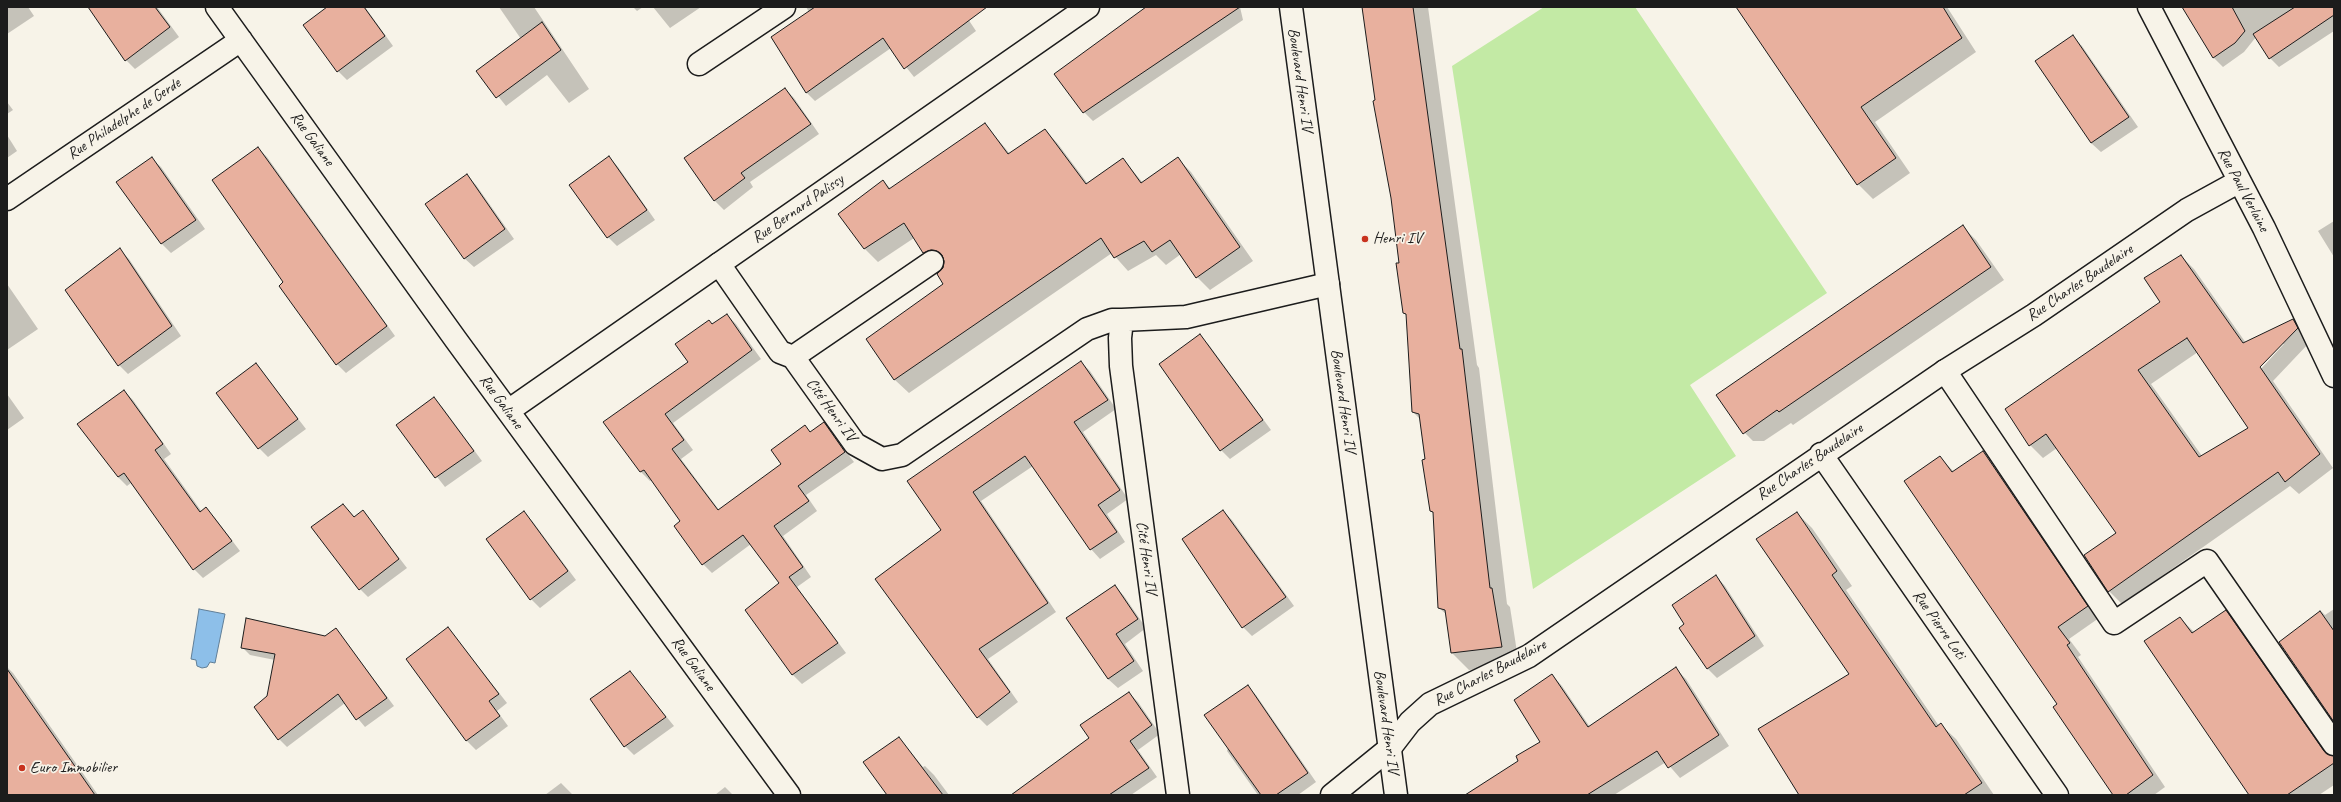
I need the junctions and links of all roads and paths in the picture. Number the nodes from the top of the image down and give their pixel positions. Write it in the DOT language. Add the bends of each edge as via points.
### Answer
graph roads {
  1 [pos="217,7"];
  2 [pos="784,7"];
  3 [pos="1088,7"];
  4 [pos="1291,7"];
  5 [pos="2149,7"];
  6 [pos="241,40"];
  7 [pos="699,64"];
  8 [pos="2238,182"];
  9 [pos="7,199"];
  10 [pos="932,262"];
  11 [pos="718,264"];
  12 [pos="1328,284"];
  13 [pos="1122,320"];
  14 [pos="793,357"];
  15 [pos="1945,371"];
  16 [pos="2334,376"];
  17 [pos="508,411"];
  18 [pos="1821,454"];
  19 [pos="2334,744"];
  20 [pos="1390,748"];
  21 [pos="789,795"];
  22 [pos="1178,795"];
  23 [pos="1332,795"];
  24 [pos="1396,795"];
  25 [pos="2057,795"];
  1 -- 6 [label="street, Rue Galiane"];
  2 -- 7 [label="street"];
  3 -- 11 [label="street, Rue Bernard Palissy"];
  4 -- 12 [label="street, Boulevard Henri IV"];
  5 -- 8 [label="street, Rue Paul Verlaine"];
  6 -- 9 [label="street, Rue Philadelphe de Gerde"];
  6 -- 17 [label="street, Rue Galiane"];
  8 -- 15 [label="street, Rue Charles Baudelaire" via="2187,210"];
  8 -- 16 [label="street, Rue Paul Verlaine" via="2264,228"];
  10 -- 14 [label="street"];
  11 -- 14 [label="street" via="780,352"];
  11 -- 17 [label="street, Rue Bernard Palissy"];
  12 -- 13 [label="street, Cité Henri IV" via="1186,317"];
  12 -- 20 [label="street, Boulevard Henri IV"];
  13 -- 14 [label="street, Cité Henri IV" via="1112,320 1087,329 902,455 882,459 855,444"];
  13 -- 22 [label="street, Cité Henri IV" via="1121,366"];
  15 -- 18 [label="street, Rue Charles Baudelaire"];
  15 -- 19 [label="street" via="2114,622 2207,561"];
  17 -- 21 [label="street, Rue Galiane"];
  18 -- 20 [label="street, Rue Charles Baudelaire" via="1529,656 1430,704 1410,722"];
  18 -- 25 [label="street, Rue Pierre Loti"];
  20 -- 23 [label="street"];
  20 -- 24 [label="street, Boulevard Henri IV"];
}
